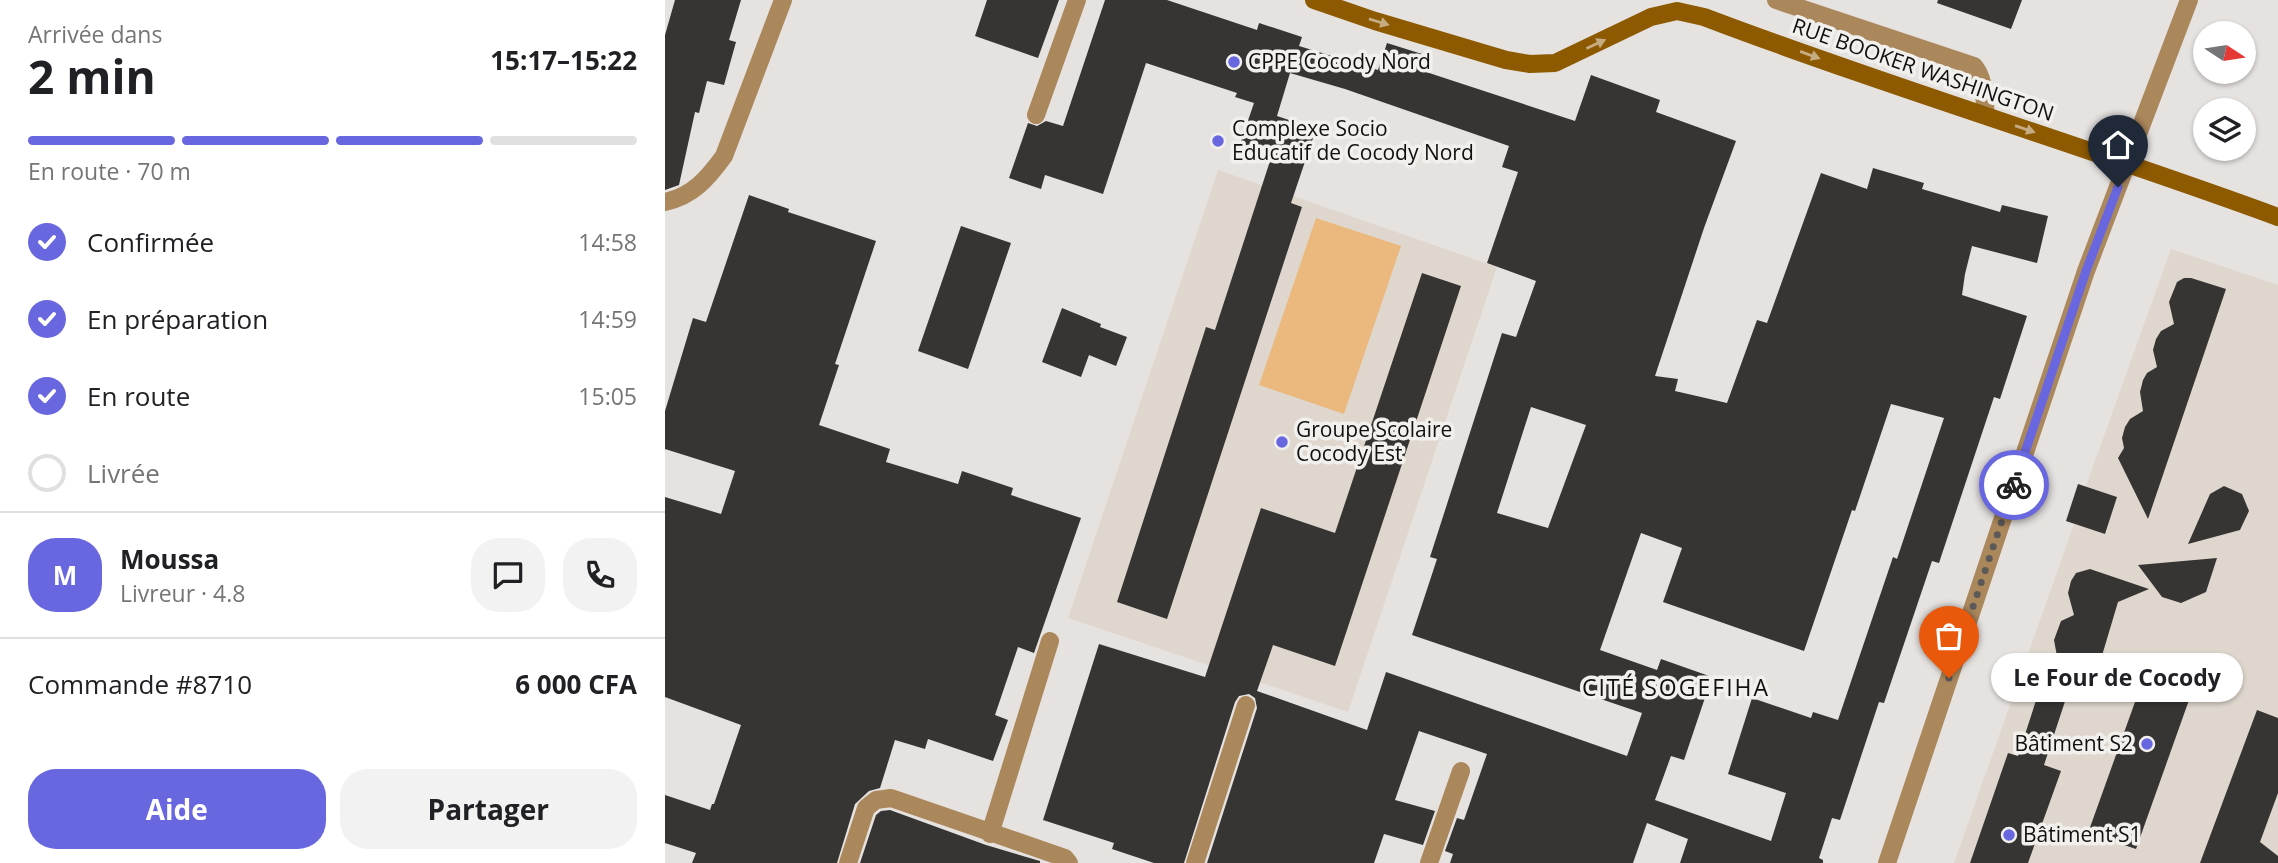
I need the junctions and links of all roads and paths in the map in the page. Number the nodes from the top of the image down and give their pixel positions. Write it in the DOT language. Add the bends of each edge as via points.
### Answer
graph roads {
  1 [pos="783,0"];
  2 [pos="1077,0"];
  3 [pos="1314,0"];
  4 [pos="1776,0"];
  5 [pos="2189,0"];
  6 [pos="1036,115"];
  7 [pos="1986,115"];
  8 [pos="2127,163"];
  9 [pos="665,202"];
  10 [pos="2278,217"];
  11 [pos="1050,641"];
  12 [pos="1246,705"];
  13 [pos="1461,771"];
  14 [pos="990,834"];
  15 [pos="848,863"];
  16 [pos="1069,863"];
  17 [pos="1195,863"];
  18 [pos="1429,863"];
  19 [pos="1887,863"];
  1 -- 9 [label="street" via="724,156 697,189"];
  2 -- 6 [label="street"];
  3 -- 7 [label="street, RUE BOOKER WASHINGTON, one-way" via="1530,64 1555,63 1651,17 1677,11"];
  4 -- 7 [label="street" via="1974,66 1981,79"];
  5 -- 8 [label="street"];
  7 -- 8 [label="street, RUE BOOKER WASHINGTON, one-way"];
  8 -- 10 [label="street, RUE BOOKER WASHINGTON"];
  8 -- 19 [label="street"];
  11 -- 14 [label="street"];
  12 -- 17 [label="street"];
  13 -- 18 [label="street"];
  14 -- 15 [label="street" via="891,798 876,800 866,808"];
  14 -- 16 [label="street"];
}
